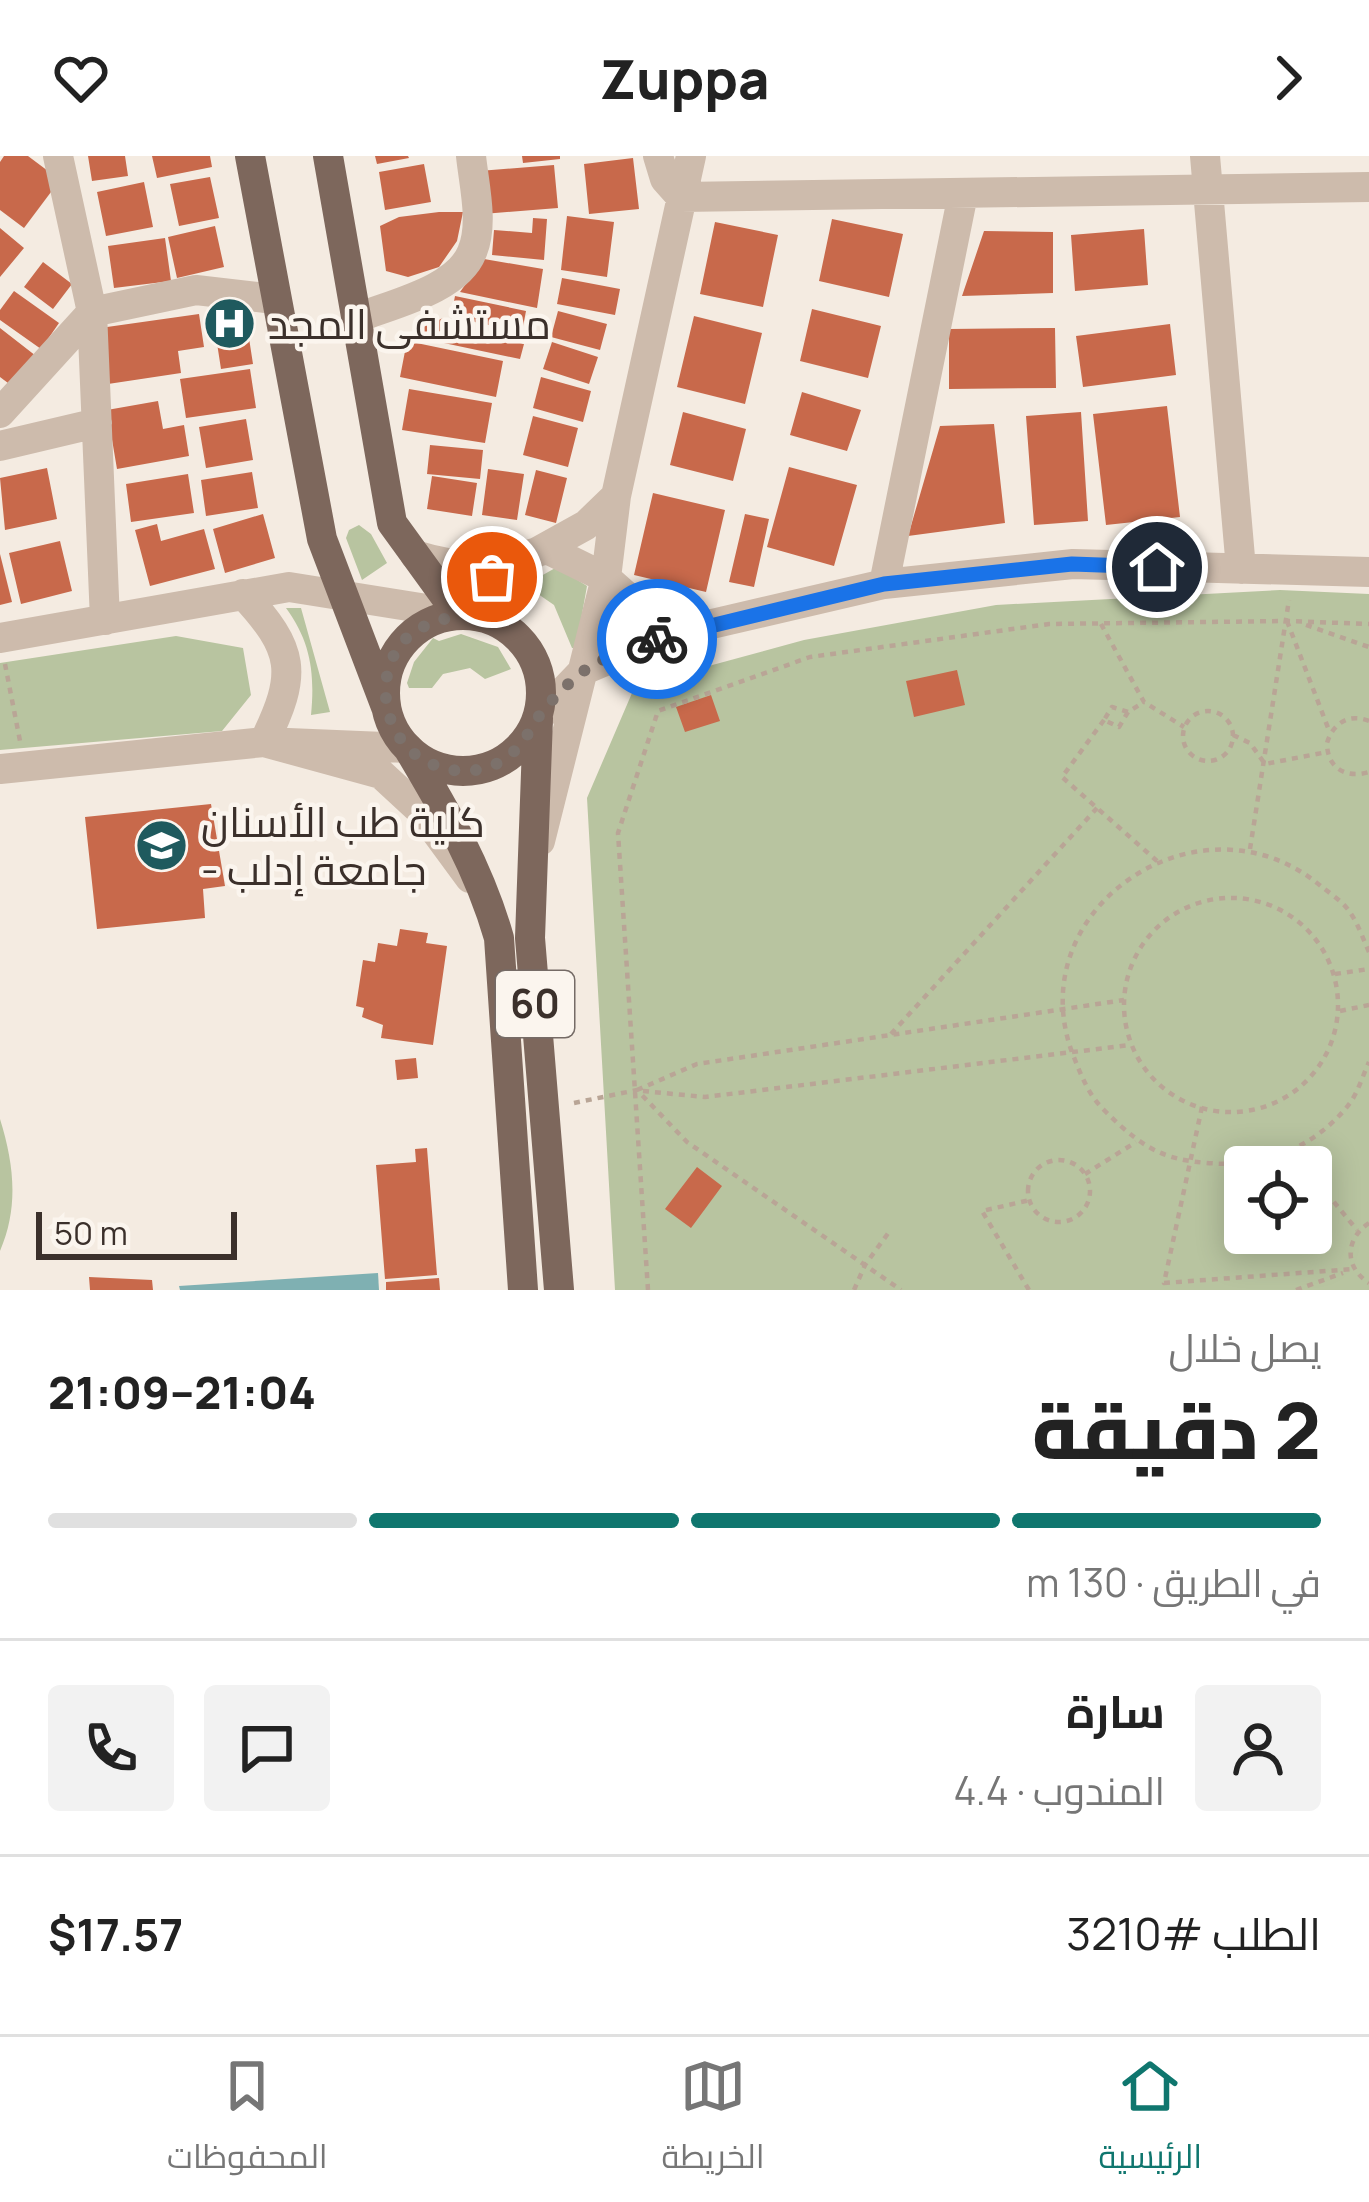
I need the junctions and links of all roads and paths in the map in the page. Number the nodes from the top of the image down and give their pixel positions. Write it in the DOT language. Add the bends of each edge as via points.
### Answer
graph roads {
  1 [pos="58,156"];
  2 [pos="250,156"];
  3 [pos="328,156"];
  4 [pos="471,156"];
  5 [pos="658,156"];
  6 [pos="692,156"];
  7 [pos="1205,156"];
  8 [pos="1369,187"];
  9 [pos="1209,190"];
  10 [pos="963,194"];
  11 [pos="681,196"];
  12 [pos="274,299"];
  13 [pos="92,312"];
  14 [pos="357,318"];
  15 [pos="0,413"];
  16 [pos="97,424"];
  17 [pos="0,446"];
  18 [pos="616,496"];
  19 [pos="322,538"];
  20 [pos="547,549"];
  21 [pos="415,555"];
  22 [pos="1241,569"];
  23 [pos="1292,570"];
  24 [pos="1369,572"];
  25 [pos="606,578"];
  26 [pos="884,584"];
  27 [pos="289,587"];
  28 [pos="243,594"];
  29 [pos="344,595"];
  30 [pos="458,614"];
  31 [pos="105,620"];
  32 [pos="1286,621"];
  33 [pos="1297,621"];
  34 [pos="1100,623"];
  35 [pos="1369,624"];
  36 [pos="669,634"];
  37 [pos="2,645"];
  38 [pos="1369,647"];
  39 [pos="584,670"];
  40 [pos="1144,702"];
  41 [pos="386,706"];
  42 [pos="1128,712"];
  43 [pos="538,718"];
  44 [pos="1104,720"];
  45 [pos="1369,721"];
  46 [pos="1184,728"];
  47 [pos="1330,733"];
  48 [pos="1233,735"];
  49 [pos="264,742"];
  50 [pos="20,744"];
  51 [pos="408,748"];
  52 [pos="1328,752"];
  53 [pos="1264,764"];
  54 [pos="0,769"];
  55 [pos="1369,772"];
  56 [pos="1097,808"];
  57 [pos="1250,849"];
  58 [pos="1159,863"];
  59 [pos="535,864"];
  60 [pos="490,906"];
  61 [pos="1369,952"];
  62 [pos="1369,969"];
  63 [pos="1335,974"];
  64 [pos="1124,1000"];
  65 [pos="1369,1005"];
  66 [pos="1064,1006"];
  67 [pos="1340,1011"];
  68 [pos="891,1034"];
  69 [pos="1130,1045"];
  70 [pos="1072,1053"];
  71 [pos="1369,1062"];
  72 [pos="638,1090"];
  73 [pos="1202,1107"];
  74 [pos="544,1109"];
  75 [pos="1137,1142"];
  76 [pos="1301,1146"];
  77 [pos="1187,1163"];
  78 [pos="1224,1164"];
  79 [pos="1085,1174"];
  80 [pos="1332,1199"];
  81 [pos="1030,1200"];
  82 [pos="1369,1223"];
  83 [pos="1358,1231"];
  84 [pos="889,1232"];
  85 [pos="865,1265"];
  86 [pos="1354,1269"];
  87 [pos="1369,1282"];
  88 [pos="1163,1286"];
  89 [pos="523,1290"];
  90 [pos="560,1290"];
  91 [pos="648,1290"];
  92 [pos="854,1290"];
  93 [pos="901,1290"];
  94 [pos="1029,1290"];
  95 [pos="1296,1290"];
  1 -- 13 [label="street"];
  2 -- 12 [label="main road"];
  3 -- 14 [label="main road"];
  4 -- 14 [label="street" via="478,218 472,254 450,279"];
  5 -- 11 [label="street"];
  6 -- 11 [label="street"];
  7 -- 9 [label="street"];
  8 -- 9 [label="street"];
  9 -- 10 [label="street"];
  9 -- 22 [label="street"];
  10 -- 11 [label="street"];
  10 -- 26 [label="street"];
  11 -- 18 [label="street"];
  12 -- 13 [label="street" via="196,290"];
  12 -- 19 [label="main road"];
  13 -- 15 [label="street"];
  13 -- 16 [label="street"];
  14 -- 21 [label="main road" via="392,523"];
  16 -- 17 [label="street"];
  16 -- 31 [label="street"];
  18 -- 20 [label="street"];
  18 -- 25 [label="street"];
  19 -- 27 [label="street" via="309,579"];
  19 -- 29 [label="main road"];
  20 -- 21 [label="street" via="454,567"];
  20 -- 25 [label="street"];
  20 -- 30 [label="street" via="492,577"];
  21 -- 30 [label="main road"];
  22 -- 23 [label="street"];
  22 -- 26 [label="street" via="1072,564"];
  23 -- 24 [label="street"];
  23 -- 32 [label="path"];
  25 -- 36 [label="street"];
  25 -- 39 [label="street"];
  26 -- 36 [label="street"];
  27 -- 28 [label="street"];
  27 -- 29 [label="street"];
  28 -- 31 [label="street"];
  28 -- 49 [label="street" via="275,629 287,669 286,695"];
  29 -- 30 [label="street"];
  29 -- 41 [label="main road"];
  30 -- 41 [label="main road" via="440,617 400,646"];
  30 -- 43 [label="main road" via="489,618 526,645 542,689"];
  31 -- 37 [label="street"];
  32 -- 33 [label="path"];
  32 -- 34 [label="path"];
  32 -- 47 [label="path"];
  32 -- 53 [label="path"];
  33 -- 35 [label="path"];
  33 -- 38 [label="path"];
  34 -- 40 [label="path"];
  34 -- 72 [label="path" via="810,657 658,711 617,833"];
  36 -- 39 [label="street"];
  37 -- 50 [label="path"];
  39 -- 43 [label="street"];
  39 -- 59 [label="street"];
  40 -- 42 [label="path"];
  40 -- 46 [label="path"];
  41 -- 51 [label="main road"];
  42 -- 44 [label="path" via="1112,707"];
  42 -- 44 [label="path" via="1119,727"];
  43 -- 51 [label="main road" via="513,754 483,769 450,770"];
  43 -- 59 [label="main road, 60"];
  44 -- 56 [label="path" via="1062,776"];
  45 -- 47 [label="path" via="1351,718"];
  46 -- 48 [label="path" via="1210,711 1224,716"];
  46 -- 48 [label="path" via="1186,750 1207,762 1229,751"];
  47 -- 52 [label="path"];
  48 -- 53 [label="path"];
  49 -- 51 [label="street"];
  49 -- 54 [label="street"];
  49 -- 60 [label="street" via="381,774 420,810"];
  51 -- 60 [label="main road, 60"];
  52 -- 53 [label="path"];
  52 -- 55 [label="path" via="1344,773"];
  53 -- 57 [label="path"];
  56 -- 58 [label="path"];
  56 -- 68 [label="path"];
  57 -- 58 [label="path" via="1185,851"];
  57 -- 61 [label="path" via="1296,865 1348,909"];
  58 -- 66 [label="path" via="1128,877 1088,919 1065,976"];
  59 -- 74 [label="main road, 60" via="530,938"];
  60 -- 89 [label="main road, 60" via="499,938"];
  62 -- 63 [label="path"];
  63 -- 64 [label="path" via="1310,931 1271,903 1219,896 1168,915 1135,953"];
  63 -- 67 [label="path"];
  64 -- 66 [label="path"];
  64 -- 69 [label="path"];
  65 -- 67 [label="path"];
  66 -- 68 [label="path"];
  66 -- 70 [label="path"];
  67 -- 73 [label="path" via="1328,1055 1300,1089 1262,1109"];
  68 -- 72 [label="path" via="697,1064"];
  69 -- 70 [label="path"];
  69 -- 73 [label="path" via="1167,1093"];
  70 -- 72 [label="path" via="705,1097"];
  70 -- 75 [label="path" via="1089,1095"];
  71 -- 76 [label="path" via="1350,1103"];
  72 -- 74 [label="path"];
  72 -- 85 [label="path" via="687,1142"];
  72 -- 91 [label="path"];
  73 -- 77 [label="path"];
  74 -- 90 [label="main road, 60"];
  75 -- 77 [label="path"];
  75 -- 79 [label="path"];
  77 -- 78 [label="path"];
  77 -- 88 [label="path"];
  79 -- 81 [label="path" via="1050,1161 1031,1179"];
  79 -- 81 [label="path" via="1089,1199 1076,1217 1048,1220"];
  80 -- 83 [label="path"];
  81 -- 94 [label="path" via="982,1211"];
  82 -- 83 [label="path"];
  83 -- 86 [label="path" via="1350,1244"];
  84 -- 85 [label="path"];
  85 -- 92 [label="path"];
  85 -- 93 [label="path"];
  86 -- 87 [label="path"];
  86 -- 88 [label="path"];
  86 -- 95 [label="path"];
}
